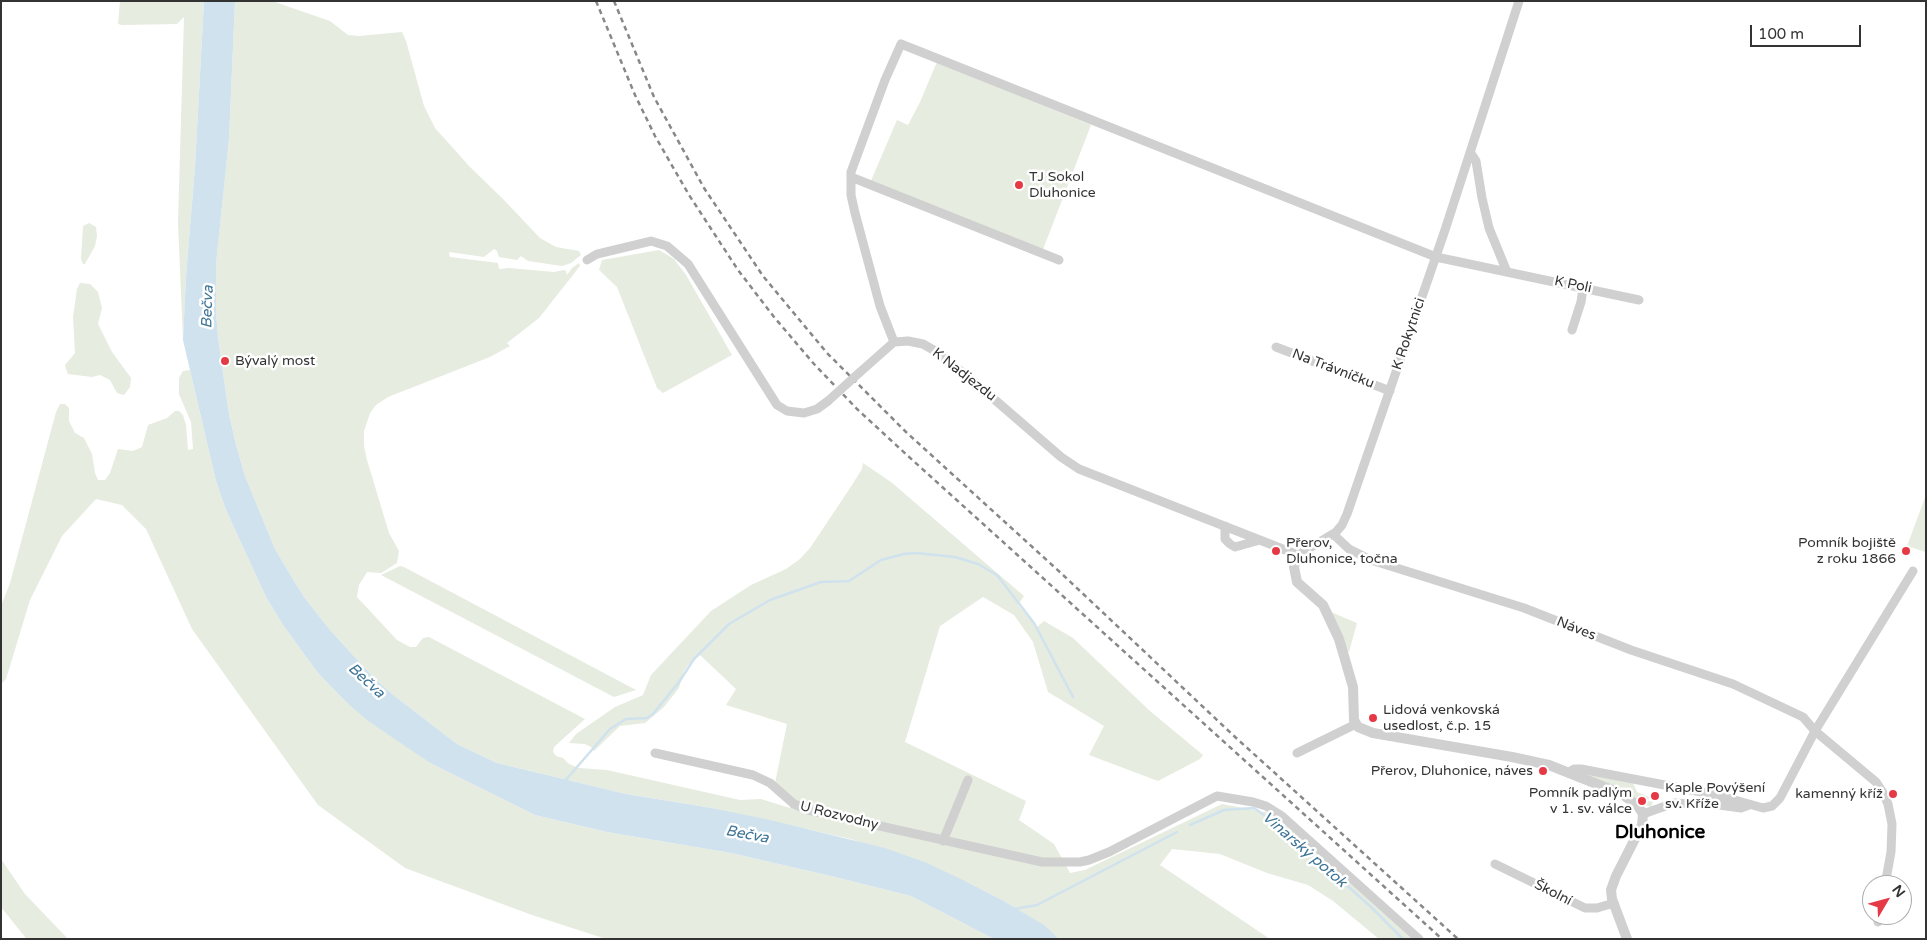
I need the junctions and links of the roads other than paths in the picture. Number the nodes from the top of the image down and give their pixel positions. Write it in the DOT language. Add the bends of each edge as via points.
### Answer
graph roads {
  1 [pos="1519,1"];
  2 [pos="1470,152"];
  3 [pos="851,177"];
  4 [pos="1436,257"];
  5 [pos="587,260"];
  6 [pos="1059,260"];
  7 [pos="1507,272"];
  8 [pos="1583,288"];
  9 [pos="1639,300"];
  10 [pos="1572,330"];
  11 [pos="894,342"];
  12 [pos="1276,347"];
  13 [pos="1390,391"];
  14 [pos="1225,526"];
  15 [pos="1333,534"];
  16 [pos="1260,540"];
  17 [pos="1298,555"];
  18 [pos="1913,571"];
  19 [pos="1356,724"];
  20 [pos="1815,731"];
  21 [pos="655,753"];
  22 [pos="1297,753"];
  23 [pos="1568,772"];
  24 [pos="968,780"];
  25 [pos="1749,805"];
  26 [pos="1643,814"];
  27 [pos="943,841"];
  28 [pos="1495,864"];
  29 [pos="1887,875"];
  30 [pos="1614,903"];
  31 [pos="1420,939"];
  32 [pos="1627,939"];
  1 -- 2 [label="street, K Rokytnici"];
  2 -- 4 [label="street, K Rokytnici"];
  2 -- 7 [label="street" via="1476,161 1489,228"];
  3 -- 4 [label="street, K Poli" via="901,44"];
  3 -- 6 [label="street"];
  3 -- 11 [label="street" via="855,213 880,306"];
  4 -- 7 [label="street, K Poli"];
  4 -- 13 [label="street, K Rokytnici"];
  5 -- 11 [label="street, bridge" via="597,254 650,241 667,246 688,264 777,405 787,411 804,413 817,410"];
  7 -- 8 [label="street, K Poli"];
  8 -- 9 [label="street, K Poli"];
  8 -- 10 [label="street" via="1582,302"];
  11 -- 14 [label="street, K Nadjezdu" via="916,342 937,352 1079,470"];
  12 -- 13 [label="street, Na Trávníčku"];
  13 -- 15 [label="street, K Rokytnici" via="1347,514"];
  14 -- 16 [label="street, K Nadjezdu"];
  14 -- 16 [label="street" via="1225,538 1236,547"];
  15 -- 17 [label="street, K Rokytnici"];
  15 -- 20 [label="street, Náves" via="1348,549 1371,560 1524,608 1631,650 1743,688 1803,717"];
  16 -- 17 [label="street, K Nadjezdu"];
  17 -- 19 [label="street" via="1294,567 1297,582 1323,605 1339,639 1354,692"];
  18 -- 20 [label="street"];
  19 -- 22 [label="street"];
  19 -- 23 [label="street" via="1360,729 1373,733 1512,757"];
  20 -- 25 [label="street" via="1778,802 1766,808"];
  20 -- 29 [label="street, Náves" via="1876,782 1888,804 1892,824"];
  21 -- 27 [label="street, U Rozvodny" via="753,775 770,783 790,802 802,808"];
  23 -- 25 [label="street" via="1578,769 1589,771 1717,795"];
  23 -- 26 [label="street" via="1628,798"];
  24 -- 27 [label="street"];
  25 -- 26 [label="street" via="1741,808 1674,803"];
  26 -- 30 [label="street" via="1642,825 1612,886"];
  27 -- 31 [label="street, U Rozvodny" via="1042,862 1080,862 1109,852 1217,796 1253,802 1272,809 1287,820"];
  28 -- 30 [label="street, Školní" via="1585,908"];
  30 -- 32 [label="street"];
}
